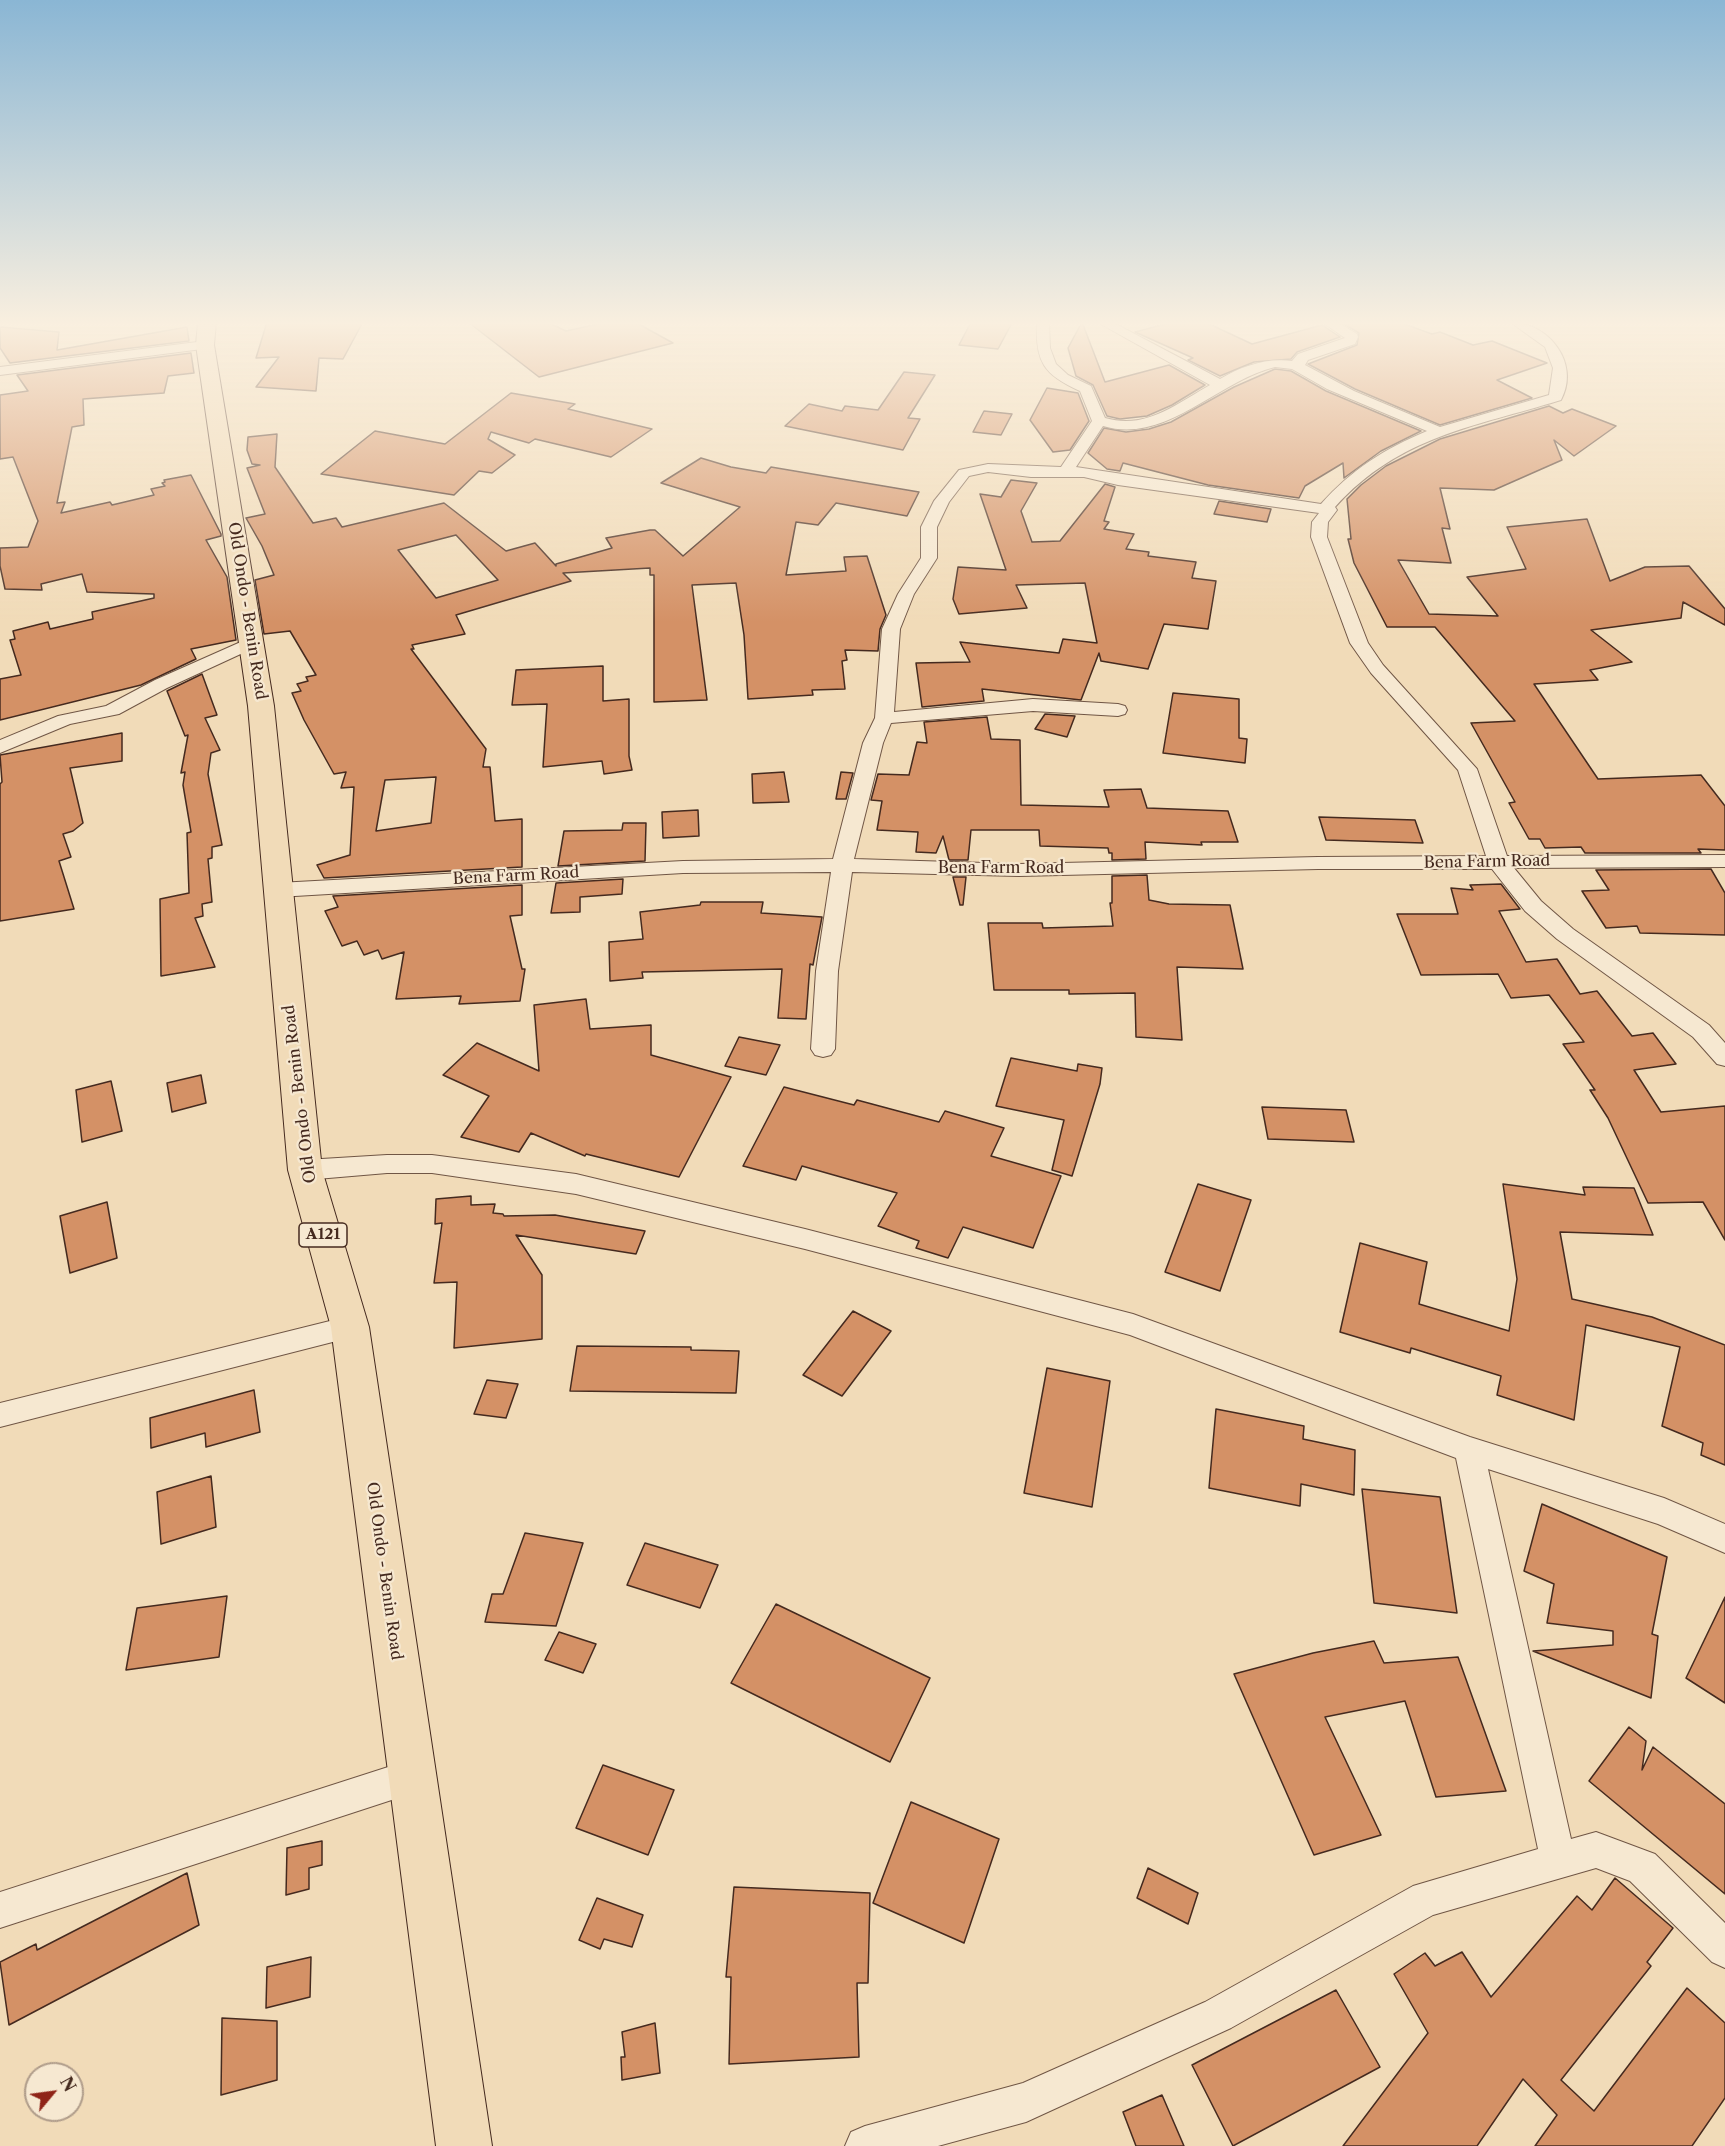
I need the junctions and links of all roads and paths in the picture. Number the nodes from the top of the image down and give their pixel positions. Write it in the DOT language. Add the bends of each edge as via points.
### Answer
graph roads {
  1 [pos="219,422"];
  2 [pos="1098,422"];
  3 [pos="1103,422"];
  4 [pos="1147,422"];
  5 [pos="1418,422"];
  6 [pos="1469,422"];
  7 [pos="1438,431"];
  8 [pos="1066,471"];
  9 [pos="1329,510"];
  10 [pos="252,642"];
  11 [pos="1118,710"];
  12 [pos="884,718"];
  13 [pos="0,747"];
  14 [pos="1725,861"];
  15 [pos="1499,863"];
  16 [pos="842,865"];
  17 [pos="278,890"];
  18 [pos="823,1049"];
  19 [pos="1725,1059"];
  20 [pos="305,1170"];
  21 [pos="350,1327"];
  22 [pos="0,1415"];
  23 [pos="1468,1450"];
  24 [pos="1725,1539"];
  25 [pos="413,1776"];
  26 [pos="1558,1859"];
  27 [pos="0,1910"];
  28 [pos="1725,1949"];
  29 [pos="464,2146"];
  30 [pos="866,2146"];
  1 -- 10 [label="main road, Old Ondo - Benin Road / A121"];
  2 -- 8 [label="street"];
  3 -- 4 [label="street" via="1126,428"];
  5 -- 7 [label="street"];
  6 -- 7 [label="street"];
  7 -- 9 [label="street" via="1368,465 1343,486 1327,507"];
  8 -- 9 [label="street"];
  8 -- 12 [label="street" via="988,468 964,473 942,501 929,527 929,558 906,594 891,629"];
  9 -- 15 [label="street" via="1320,522 1319,537 1359,643 1392,687 1467,769"];
  10 -- 13 [label="street" via="112,710 65,720"];
  10 -- 17 [label="main road, Old Ondo - Benin Road / A121"];
  11 -- 12 [label="street" via="1033,705"];
  12 -- 16 [label="street" via="873,743"];
  14 -- 15 [label="street, Bena Farm Road"];
  15 -- 16 [label="street, Bena Farm Road" via="1019,870"];
  15 -- 19 [label="street" via="1533,906 1565,934 1701,1031"];
  16 -- 17 [label="street, Bena Farm Road" via="683,867"];
  16 -- 18 [label="street" via="827,971"];
  17 -- 20 [label="main road, Old Ondo - Benin Road / A121"];
  20 -- 21 [label="main road, Old Ondo - Benin Road / A121"];
  20 -- 23 [label="street" via="432,1164 576,1184 644,1200 1133,1325"];
  21 -- 22 [label="street"];
  21 -- 25 [label="main road, Old Ondo - Benin Road / A121"];
  23 -- 24 [label="street" via="1664,1512"];
  23 -- 26 [label="street"];
  25 -- 27 [label="street"];
  25 -- 29 [label="main road, Old Ondo - Benin Road / A121"];
  26 -- 28 [label="street" via="1596,1850 1642,1867"];
  26 -- 30 [label="street" via="1426,1899 1218,2015 1026,2102"];
}
